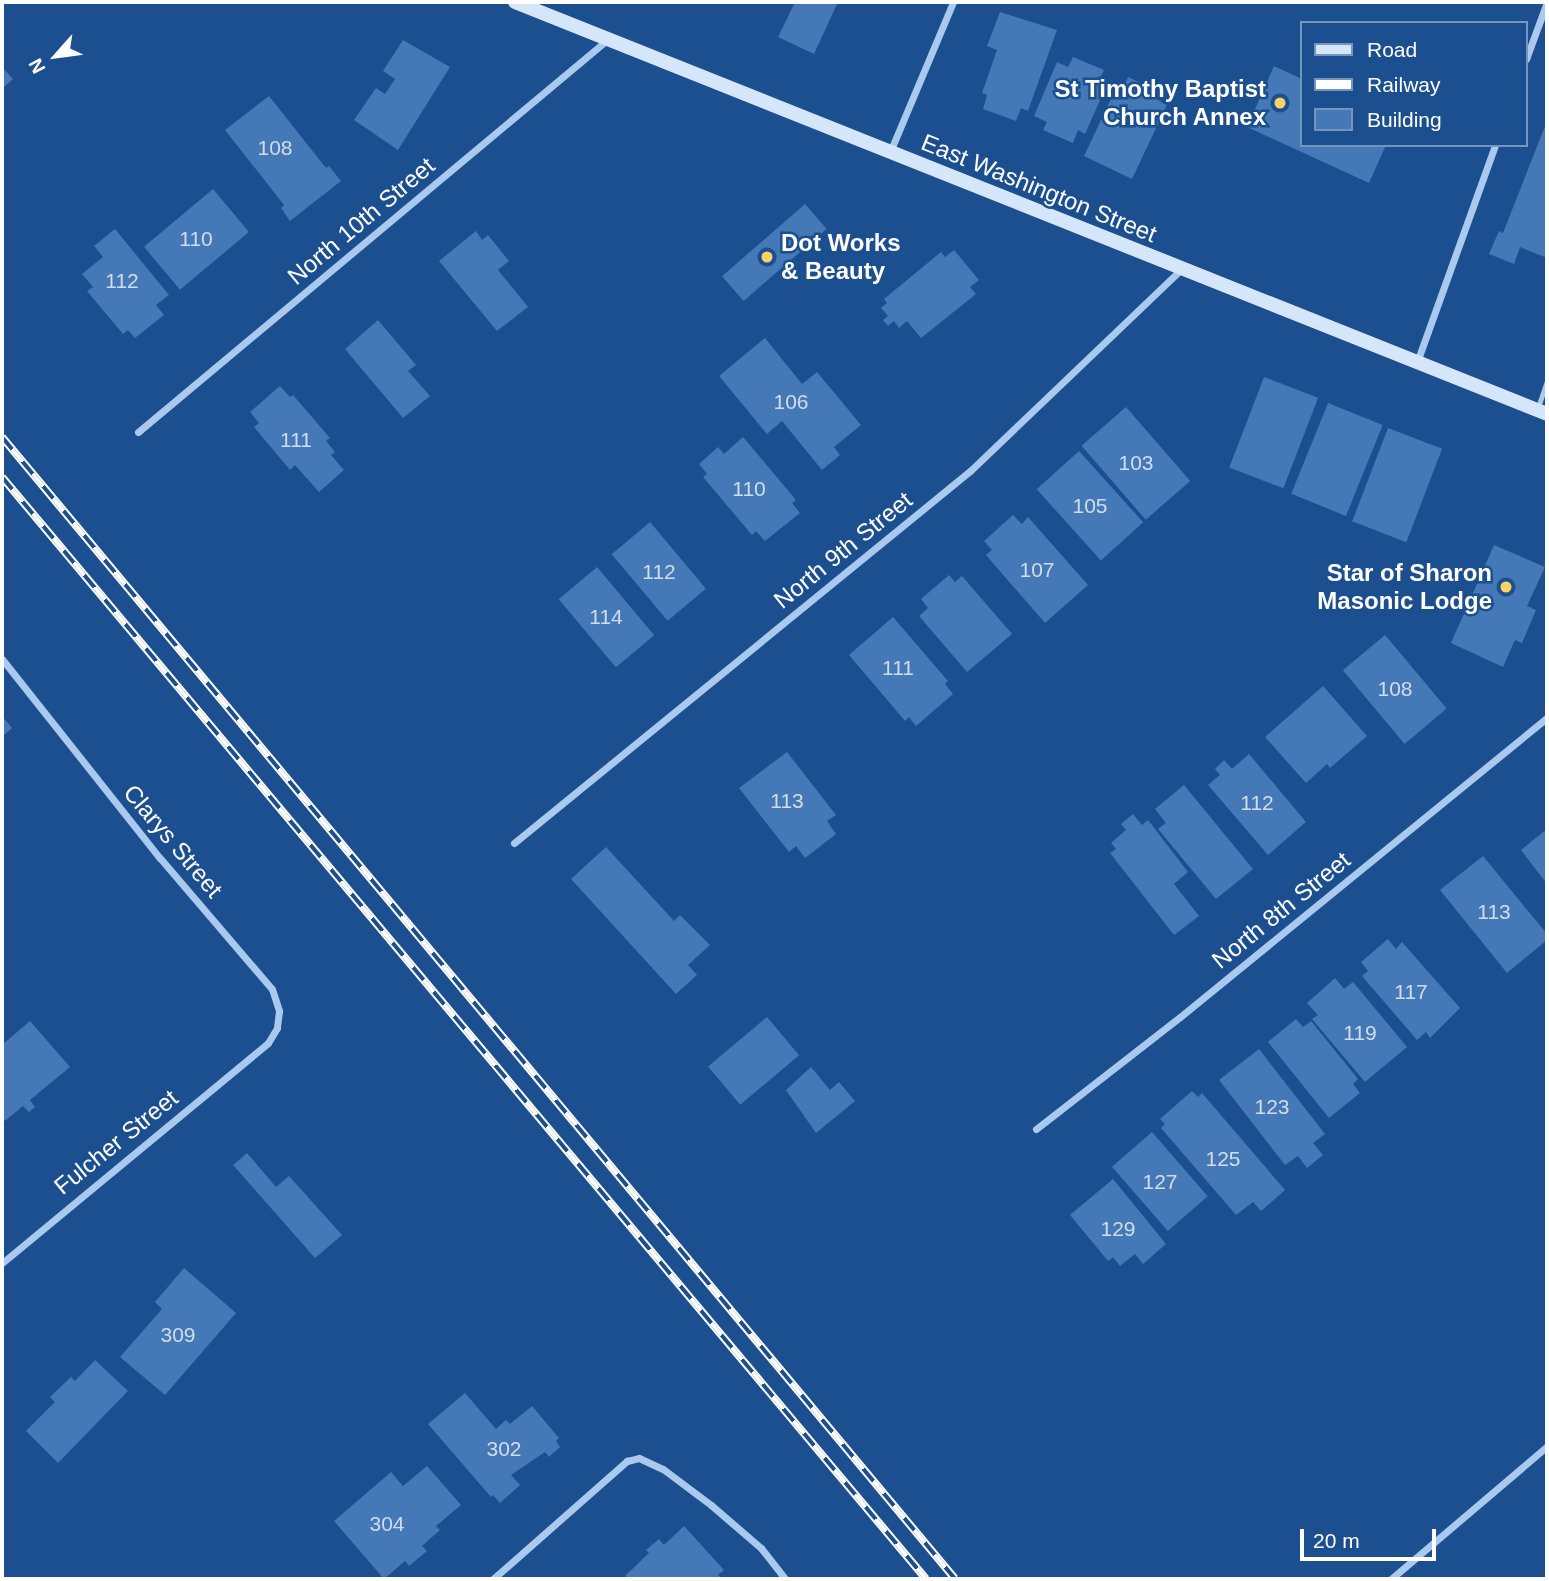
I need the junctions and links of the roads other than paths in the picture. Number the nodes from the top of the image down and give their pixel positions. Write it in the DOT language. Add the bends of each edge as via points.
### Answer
graph roads {
  1 [pos="515,2"];
  2 [pos="953,2"];
  3 [pos="1547,2"];
  4 [pos="609,39"];
  5 [pos="1528,54"];
  6 [pos="1494,147"];
  7 [pos="890,152"];
  8 [pos="1180,270"];
  9 [pos="1417,363"];
  10 [pos="1547,381"];
  11 [pos="1542,412"];
  12 [pos="138,432"];
  13 [pos="2,659"];
  14 [pos="1547,718"];
  15 [pos="514,843"];
  16 [pos="256,1052"];
  17 [pos="1036,1129"];
  18 [pos="2,1263"];
  19 [pos="1547,1446"];
  20 [pos="493,1579"];
  21 [pos="785,1579"];
  22 [pos="1391,1579"];
  1 -- 4 [label="main road, East Washington Street"];
  2 -- 7 [label="street"];
  3 -- 5 [label="street"];
  4 -- 7 [label="main road, East Washington Street"];
  4 -- 12 [label="street, North 10th Street"];
  6 -- 9 [label="street"];
  7 -- 8 [label="main road, East Washington Street"];
  8 -- 9 [label="main road, East Washington Street"];
  8 -- 15 [label="street, North 9th Street" via="970,471"];
  9 -- 11 [label="main road, East Washington Street"];
  10 -- 11 [label="lane"];
  13 -- 16 [label="street, Clarys Street" via="160,858 272,989 279,1011 277,1028"];
  14 -- 17 [label="street, North 8th Street"];
  16 -- 18 [label="street, Fulcher Street"];
  19 -- 22 [label="street"];
  20 -- 21 [label="street" via="627,1461 639,1458 663,1469 711,1505 761,1548"];
}
